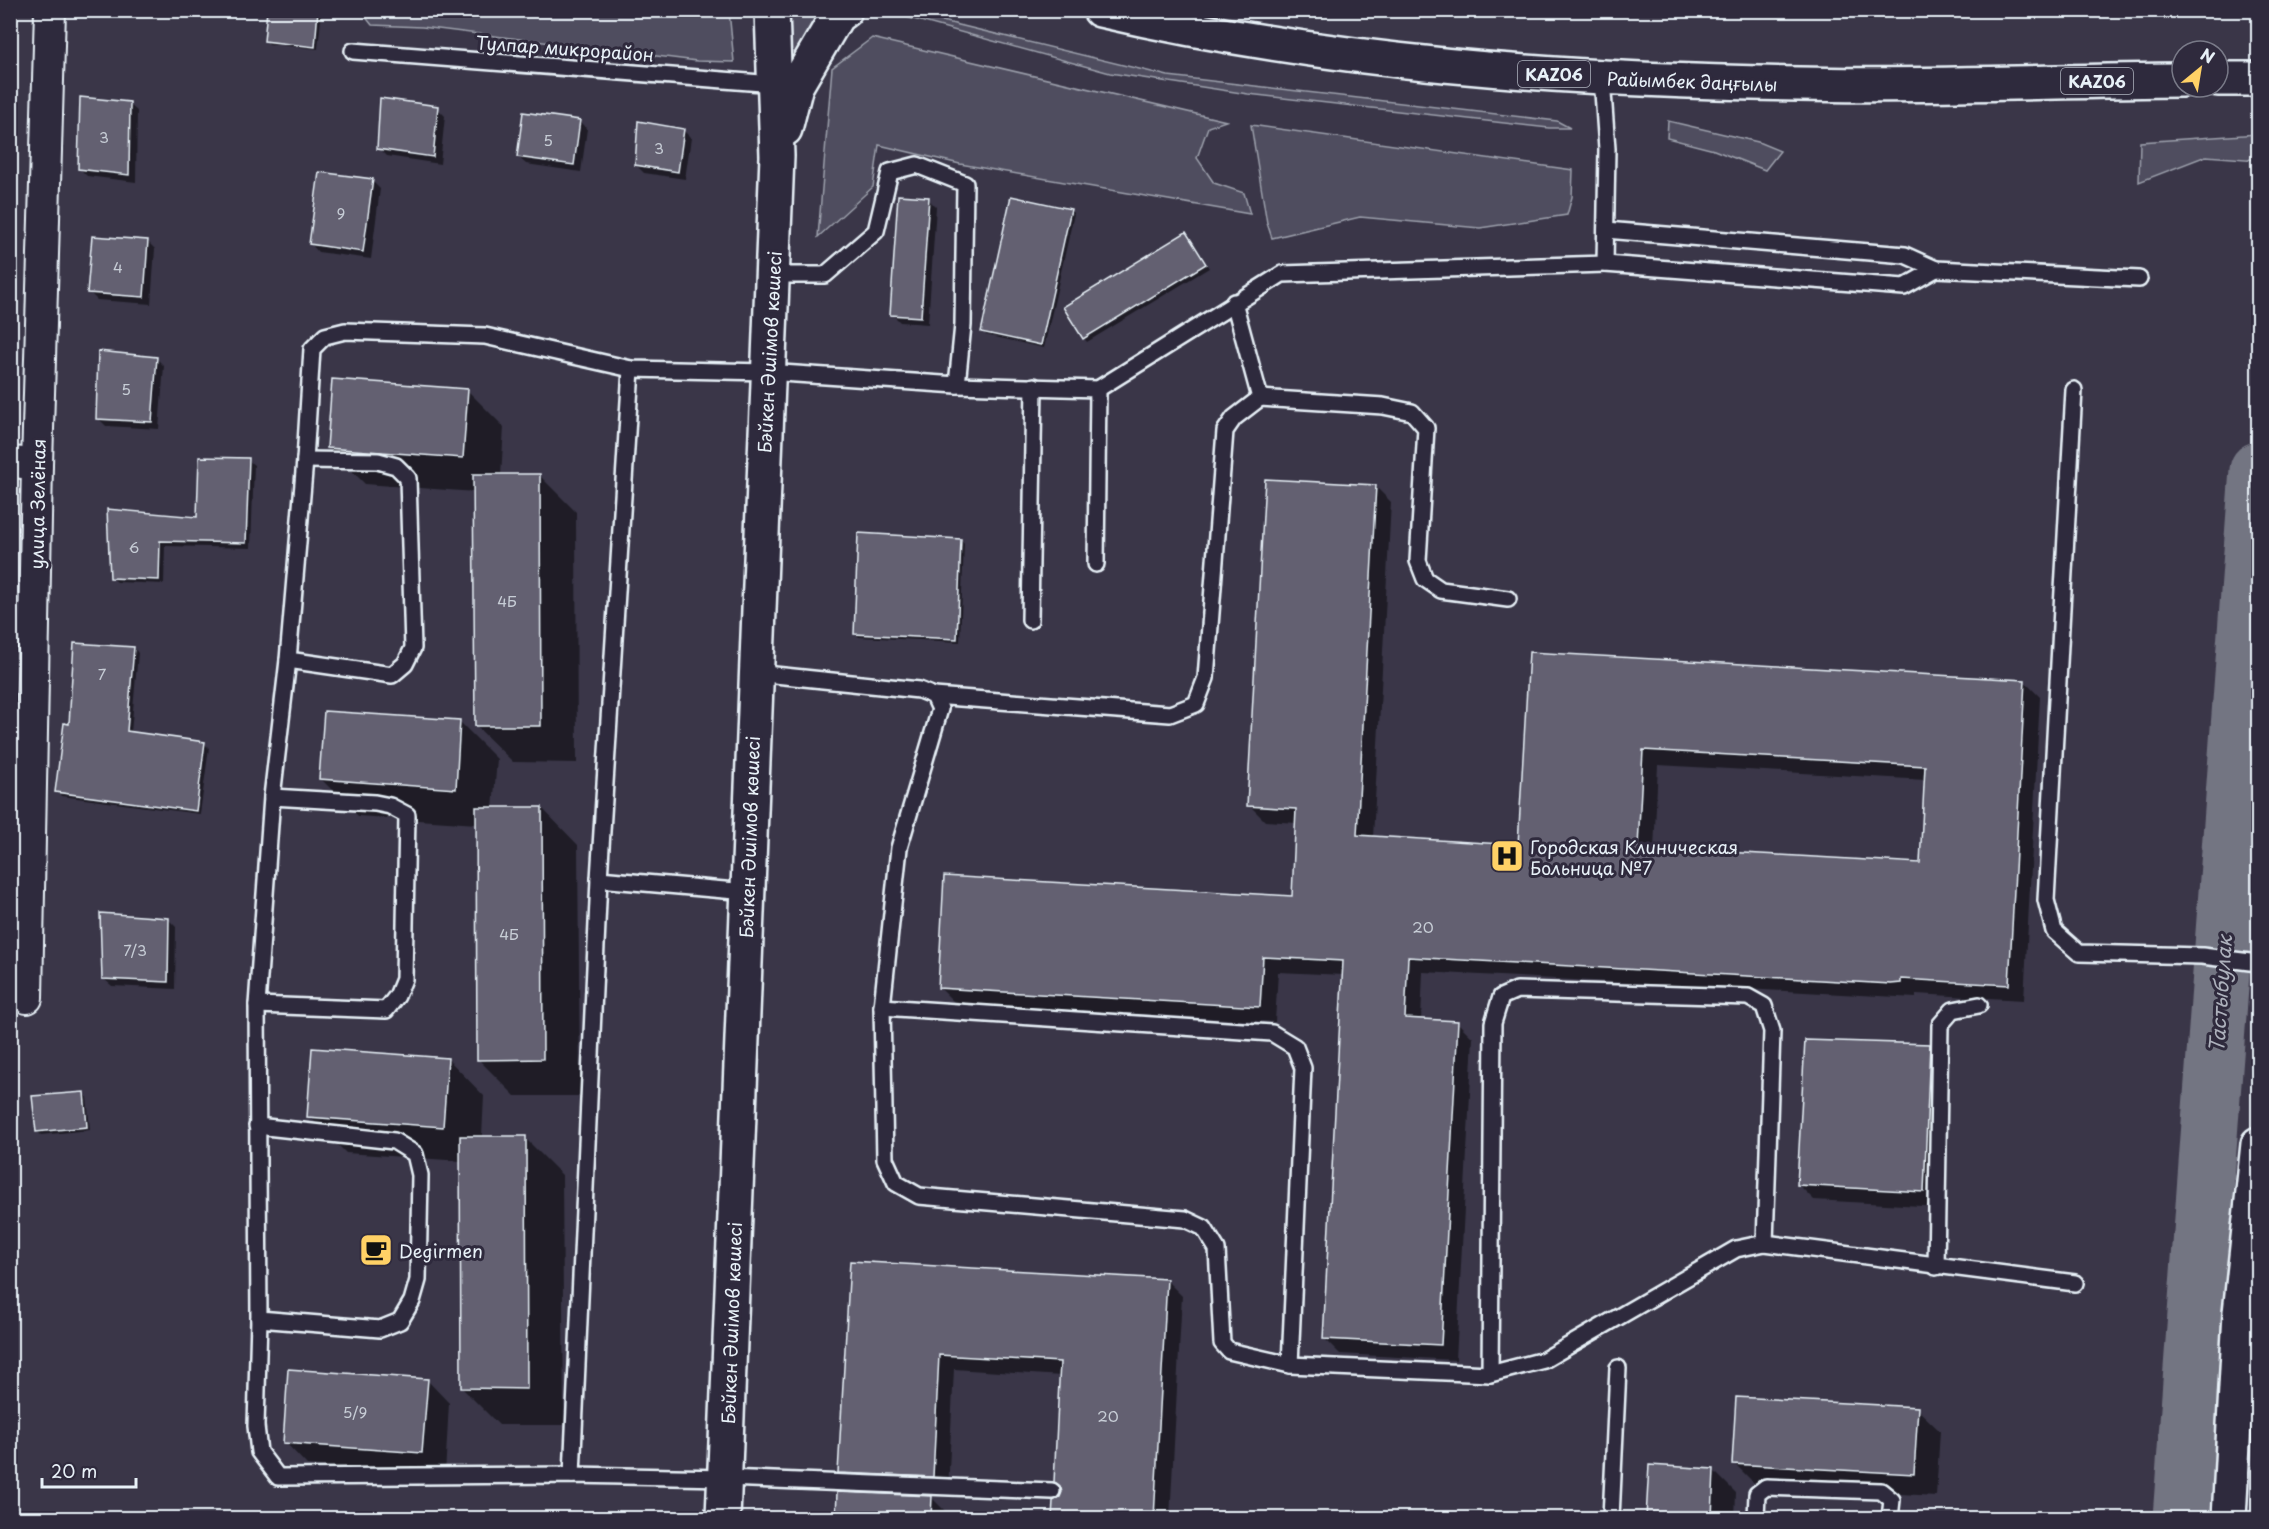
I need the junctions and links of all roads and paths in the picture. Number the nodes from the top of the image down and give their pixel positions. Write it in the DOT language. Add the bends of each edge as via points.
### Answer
graph roads {
  1 [pos="50,10"];
  2 [pos="772,10"];
  3 [pos="845,10"];
  4 [pos="1100,10"];
  5 [pos="353,51"];
  6 [pos="1602,78"];
  7 [pos="2230,79"];
  8 [pos="2259,79"];
  9 [pos="2170,80"];
  10 [pos="774,84"];
  11 [pos="777,156"];
  12 [pos="1606,230"];
  13 [pos="1605,264"];
  14 [pos="1936,269"];
  15 [pos="772,275"];
  16 [pos="2139,279"];
  17 [pos="1234,302"];
  18 [pos="631,369"];
  19 [pos="767,372"];
  20 [pos="957,385"];
  21 [pos="1034,386"];
  22 [pos="1098,389"];
  23 [pos="2074,390"];
  24 [pos="1260,398"];
  25 [pos="305,460"];
  26 [pos="24,463"];
  27 [pos="1096,564"];
  28 [pos="1508,599"];
  29 [pos="1030,620"];
  30 [pos="288,660"];
  31 [pos="755,673"];
  32 [pos="934,696"];
  33 [pos="272,797"];
  34 [pos="599,879"];
  35 [pos="747,892"];
  36 [pos="2259,963"];
  37 [pos="27,998"];
  38 [pos="257,1005"];
  39 [pos="1979,1005"];
  40 [pos="882,1006"];
  41 [pos="257,1126"];
  42 [pos="2259,1144"];
  43 [pos="1765,1243"];
  44 [pos="1936,1267"];
  45 [pos="2075,1283"];
  46 [pos="2249,1313"];
  47 [pos="259,1319"];
  48 [pos="1290,1365"];
  49 [pos="1618,1368"];
  50 [pos="1490,1374"];
  51 [pos="572,1475"];
  52 [pos="725,1478"];
  53 [pos="1052,1491"];
  54 [pos="723,1518"];
  55 [pos="1611,1518"];
  56 [pos="1756,1518"];
  57 [pos="1890,1518"];
  58 [pos="2229,1518"];
  1 -- 26 [label="street, улица Зелёная"];
  2 -- 10 [label="main road"];
  3 -- 11 [label="main road" via="837,16 796,86"];
  4 -- 6 [label="main road, Райымбек даңғылы / KАZ06" via="1370,59"];
  5 -- 10 [label="lane, Тулпар микрорайон"];
  6 -- 9 [label="main road, Райымбек даңғылы / KАZ06" via="1802,84"];
  6 -- 12 [label="lane" via="1607,149"];
  7 -- 8 [label="main road"];
  10 -- 11 [label="main road"];
  11 -- 15 [label="main road, Бәйкен Әшімов көшесі"];
  12 -- 13 [label="lane"];
  12 -- 14 [label="lane" via="1905,255"];
  13 -- 14 [label="lane" via="1904,287"];
  13 -- 17 [label="lane" via="1282,274"];
  14 -- 16 [label="lane"];
  15 -- 19 [label="main road, Бәйкен Әшімов көшесі"];
  15 -- 20 [label="lane" via="825,275 876,231 890,172 916,165 965,184 963,325"];
  17 -- 22 [label="lane"];
  17 -- 24 [label="lane"];
  18 -- 19 [label="lane"];
  18 -- 25 [label="lane" via="485,336 335,333 325,336 312,350"];
  18 -- 34 [label="lane"];
  19 -- 20 [label="lane"];
  19 -- 31 [label="main road, Бәйкен Әшімов көшесі"];
  20 -- 21 [label="lane"];
  21 -- 22 [label="lane"];
  21 -- 29 [label="lane"];
  22 -- 27 [label="lane"];
  23 -- 36 [label="lane" via="2046,900 2054,931 2079,953 2202,956"];
  24 -- 28 [label="lane" via="1383,406 1412,412 1426,428 1418,561 1425,579 1441,590"];
  24 -- 32 [label="lane" via="1234,418 1226,431 1206,678 1196,704 1170,714"];
  25 -- 30 [label="lane"];
  25 -- 30 [label="lane" via="378,461 396,466 408,478 412,648 405,664 392,675"];
  26 -- 37 [label="street, улица Зелёная"];
  30 -- 33 [label="lane"];
  31 -- 32 [label="lane" via="920,690"];
  31 -- 35 [label="main road, Бәйкен Әшімов көшесі"];
  32 -- 40 [label="lane" via="940,709 899,849"];
  33 -- 38 [label="lane"];
  33 -- 38 [label="lane" via="375,803 407,815 404,979 386,1010"];
  34 -- 35 [label="lane"];
  34 -- 51 [label="lane"];
  35 -- 52 [label="main road, Бәйкен Әшімов көшесі"];
  38 -- 41 [label="lane"];
  39 -- 44 [label="lane" via="1953,1010 1941,1025"];
  40 -- 48 [label="lane" via="885,1159 896,1182 920,1196 1185,1219 1204,1228 1217,1249 1222,1343 1229,1352"];
  40 -- 48 [label="lane" via="1272,1033 1295,1047 1303,1068"];
  41 -- 47 [label="lane"];
  41 -- 47 [label="lane" via="394,1141 415,1154 420,1175 418,1280 400,1322 380,1329"];
  42 -- 46 [label="main road"];
  43 -- 44 [label="lane"];
  43 -- 50 [label="lane" via="1736,1249 1544,1360"];
  43 -- 50 [label="lane" via="1772,1031 1764,1006 1748,997 1736,996 1517,990 1501,997 1493,1023"];
  44 -- 45 [label="lane"];
  46 -- 58 [label="main road"];
  47 -- 51 [label="lane" via="255,1426 259,1452 278,1477"];
  48 -- 50 [label="lane"];
  49 -- 55 [label="lane"];
  51 -- 52 [label="lane"];
  52 -- 53 [label="lane"];
  52 -- 54 [label="main road, Бәйкен Әшімов көшесі"];
  56 -- 57 [label="lane" via="1757,1494 1766,1487 1881,1491 1892,1500"];
}
